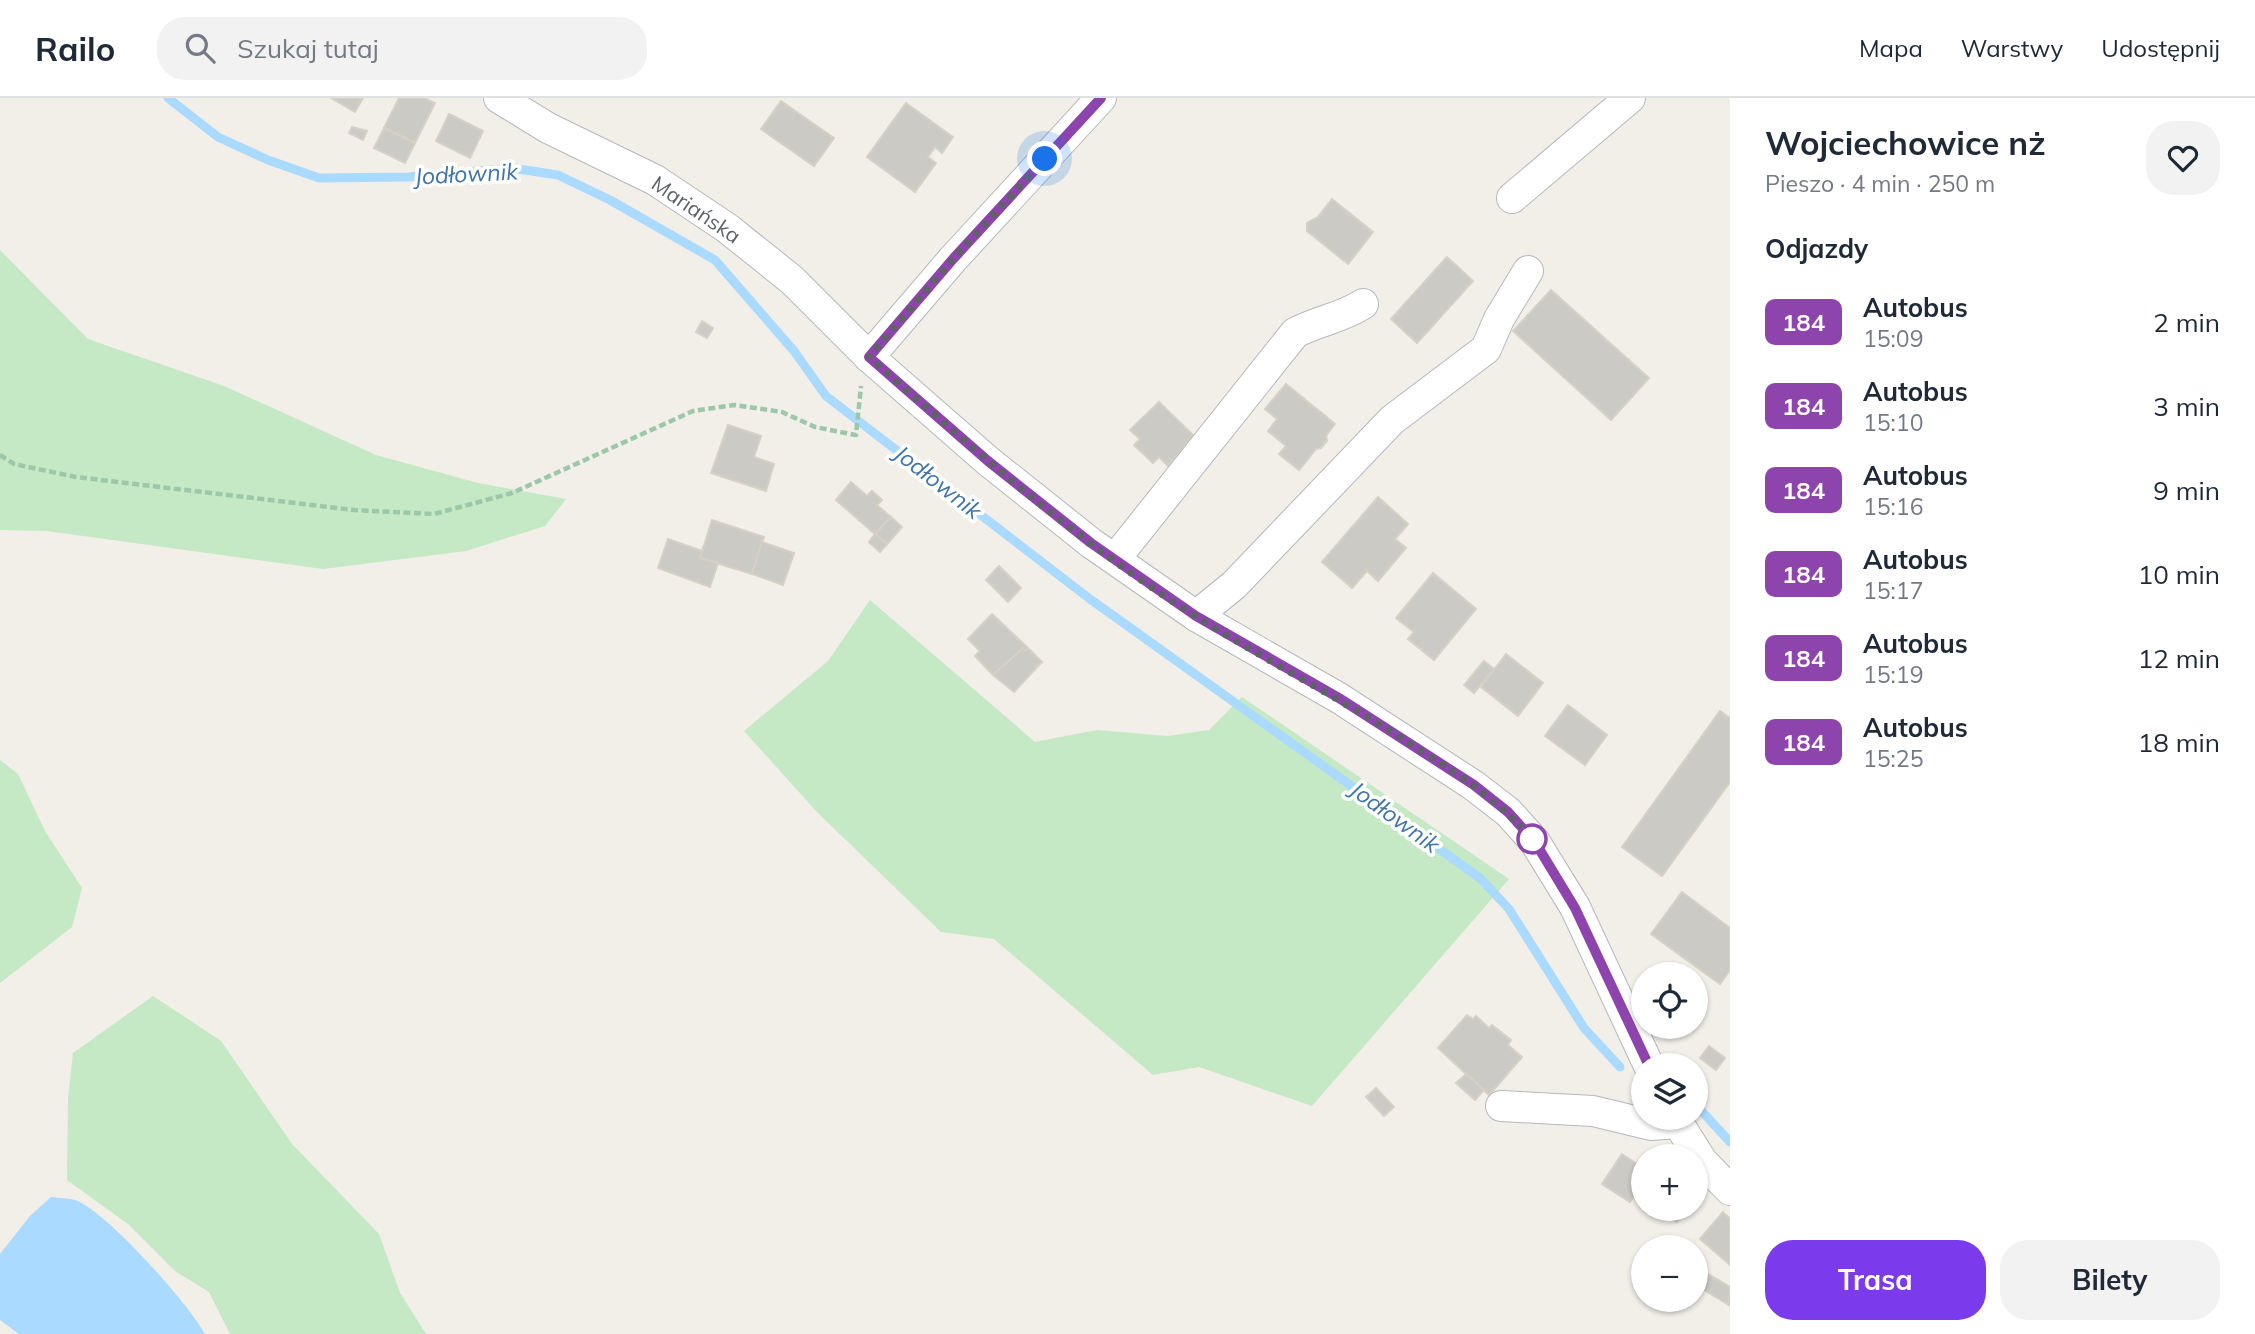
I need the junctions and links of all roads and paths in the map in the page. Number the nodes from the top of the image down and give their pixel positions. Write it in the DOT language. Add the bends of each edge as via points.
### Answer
graph roads {
  1 [pos="499,98"];
  2 [pos="1101,98"];
  3 [pos="1630,98"];
  4 [pos="1512,198"];
  5 [pos="1528,271"];
  6 [pos="1363,304"];
  7 [pos="869,357"];
  8 [pos="859,399"];
  9 [pos="0,455"];
  10 [pos="1115,559"];
  11 [pos="1196,616"];
  12 [pos="1643,1053"];
  13 [pos="1501,1106"];
  14 [pos="1631,1120"];
  15 [pos="1682,1130"];
  16 [pos="1730,1190"];
  1 -- 7 [label="street, Mariańska" via="548,128 655,180 727,228 792,280"];
  2 -- 7 [label="street"];
  3 -- 4 [label="street"];
  5 -- 11 [label="street" via="1486,349 1392,420 1234,585"];
  6 -- 10 [label="street" via="1347,315 1295,333"];
  7 -- 10 [label="street, Mariańska" via="988,461"];
  8 -- 9 [label="path" via="856,435 816,427 782,412 734,405 693,411 512,493 434,514 354,510 76,477 14,464"];
  10 -- 11 [label="street, Mariańska"];
  11 -- 12 [label="street, Mariańska" via="1339,698 1508,812 1535,842 1575,908"];
  13 -- 14 [label="street" via="1592,1111"];
  15 -- 16 [label="street" via="1702,1161"];
}
